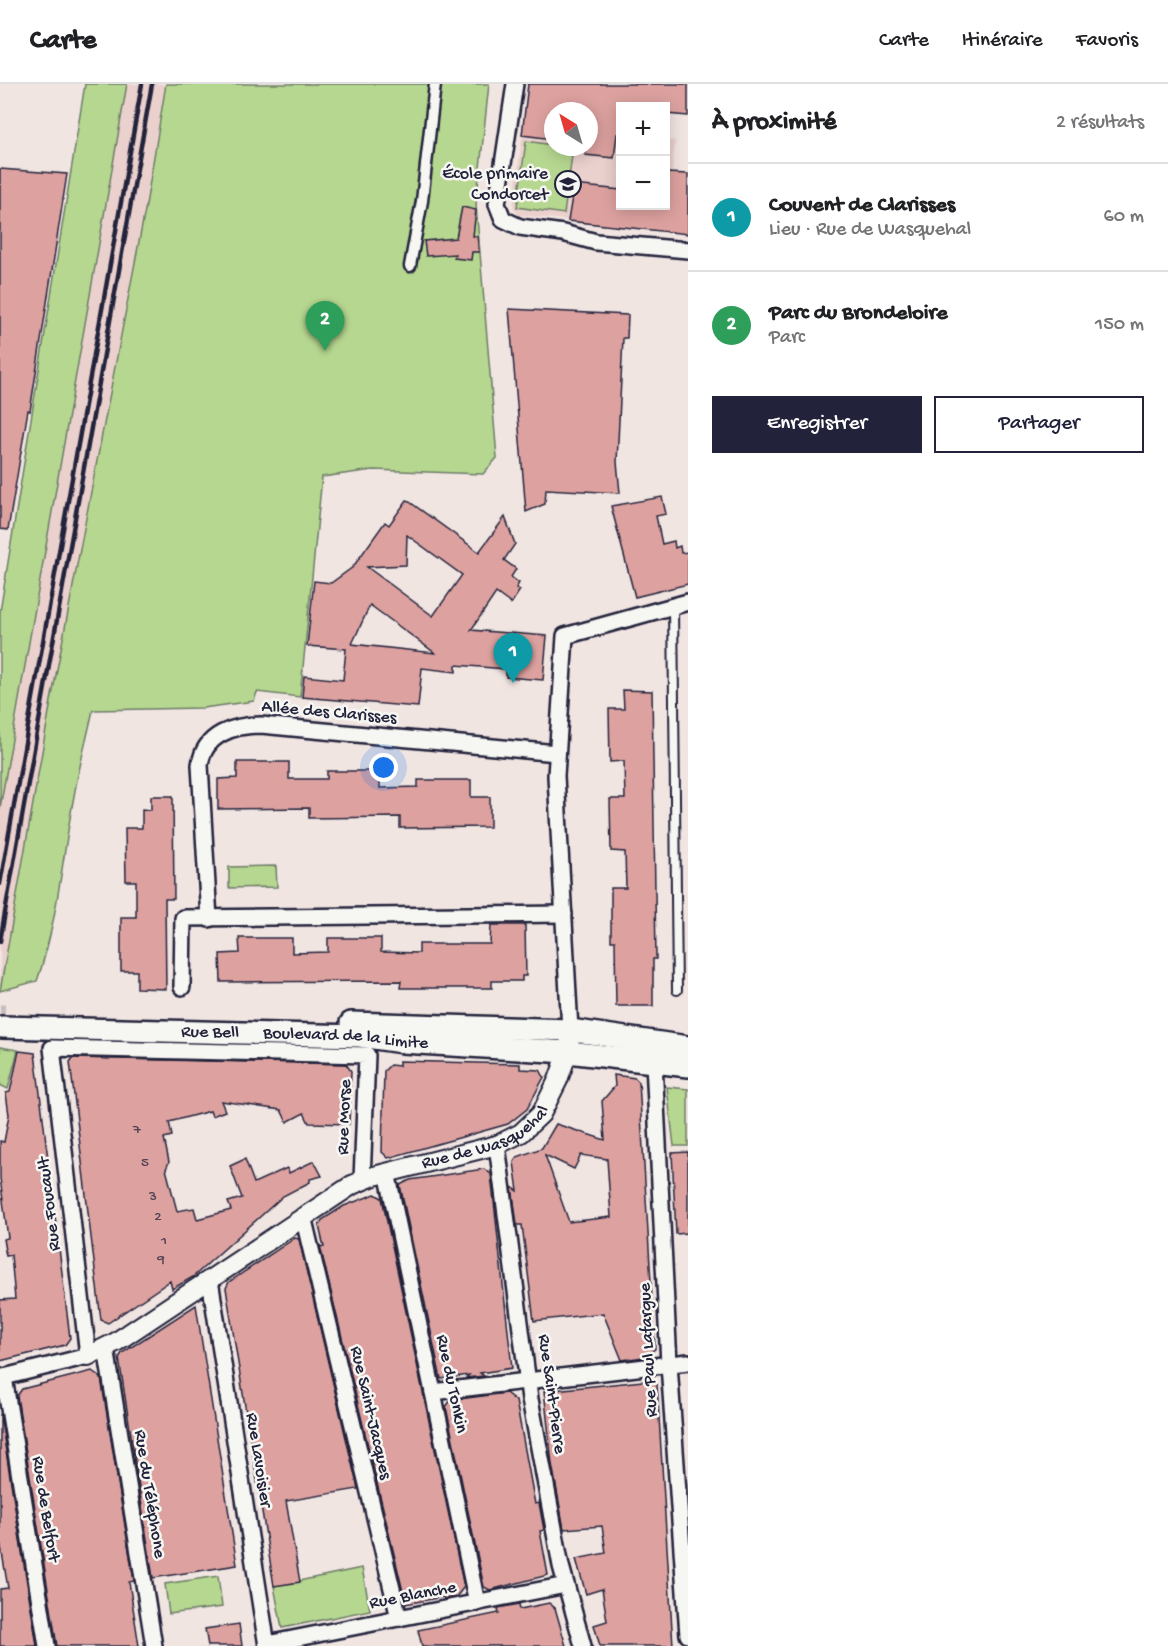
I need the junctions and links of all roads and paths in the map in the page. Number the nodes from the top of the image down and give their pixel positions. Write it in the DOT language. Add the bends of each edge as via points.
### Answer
graph roads {
  1 [pos="435,84"];
  2 [pos="515,84"];
  3 [pos="688,250"];
  4 [pos="410,266"];
  5 [pos="680,604"];
  6 [pos="558,753"];
  7 [pos="564,914"];
  8 [pos="209,919"];
  9 [pos="182,987"];
  10 [pos="677,990"];
  11 [pos="570,1030"];
  12 [pos="688,1047"];
  13 [pos="52,1048"];
  14 [pos="568,1052"];
  15 [pos="367,1055"];
  16 [pos="654,1063"];
  17 [pos="688,1066"];
  18 [pos="497,1145"];
  19 [pos="387,1172"];
  20 [pos="362,1180"];
  21 [pos="303,1216"];
  22 [pos="210,1280"];
  23 [pos="106,1348"];
  24 [pos="88,1356"];
  25 [pos="688,1362"];
  26 [pos="669,1364"];
  27 [pos="2,1378"];
  28 [pos="527,1380"];
  29 [pos="434,1392"];
  30 [pos="566,1585"];
  31 [pos="477,1603"];
  32 [pos="399,1618"];
  33 [pos="688,1635"];
  34 [pos="267,1645"];
  35 [pos="47,1646"];
  36 [pos="154,1646"];
  37 [pos="583,1646"];
  1 -- 4 [label="street" via="422,201"];
  2 -- 3 [label="street" via="497,204 503,219 520,227 596,242"];
  5 -- 6 [label="street, Rue de Wasquehal" via="565,636"];
  5 -- 10 [label="lane"];
  6 -- 7 [label="street, Rue de Wasquehal"];
  6 -- 8 [label="street, Allée des Clarisses" via="261,725 226,731 205,747 200,765"];
  7 -- 8 [label="street"];
  7 -- 11 [label="street, Rue de Wasquehal"];
  8 -- 9 [label="street" via="183,918"];
  11 -- 12 [label="main road, Boulevard de la Limite"];
  11 -- 14 [label="street, Rue de Wasquehal"];
  11 -- 14 [label="main road, Boulevard de la Limite" via="3,1021 360,1036"];
  13 -- 15 [label="street, Rue Bell"];
  13 -- 24 [label="street, Rue Foucault"];
  14 -- 16 [label="main road, Boulevard de la Limite"];
  14 -- 18 [label="street, Rue de Wasquehal" via="561,1075 540,1114 528,1129"];
  15 -- 20 [label="street, Rue Morse"];
  16 -- 17 [label="main road, Boulevard de la Limite"];
  16 -- 26 [label="street, Rue Paul Lafargue"];
  18 -- 19 [label="street, Rue de Wasquehal"];
  18 -- 28 [label="street, Rue Saint-Pierre"];
  19 -- 20 [label="street, Rue de Wasquehal"];
  19 -- 29 [label="street, Rue du Tonkin"];
  20 -- 21 [label="street, Rue de Wasquehal"];
  21 -- 22 [label="street, Rue de Wasquehal"];
  21 -- 32 [label="street, Rue Saint-Jacques"];
  22 -- 23 [label="street, Rue de Wasquehal"];
  22 -- 34 [label="street, Rue Lavoisier"];
  23 -- 24 [label="street, Rue de Wasquehal"];
  23 -- 36 [label="street, Rue du Téléphone"];
  24 -- 27 [label="street, Rue de Wasquehal"];
  25 -- 26 [label="street"];
  26 -- 28 [label="street"];
  26 -- 33 [label="street, Rue Paul Lafargue"];
  27 -- 35 [label="street, Rue de Belfort"];
  28 -- 29 [label="street"];
  28 -- 30 [label="street, Rue Saint-Pierre"];
  29 -- 31 [label="street, Rue du Tonkin"];
  30 -- 31 [label="street, Rue Blanche"];
  30 -- 37 [label="street, Rue Saint-Pierre"];
  31 -- 32 [label="street, Rue Blanche"];
  32 -- 34 [label="street, Rue Blanche"];
}
